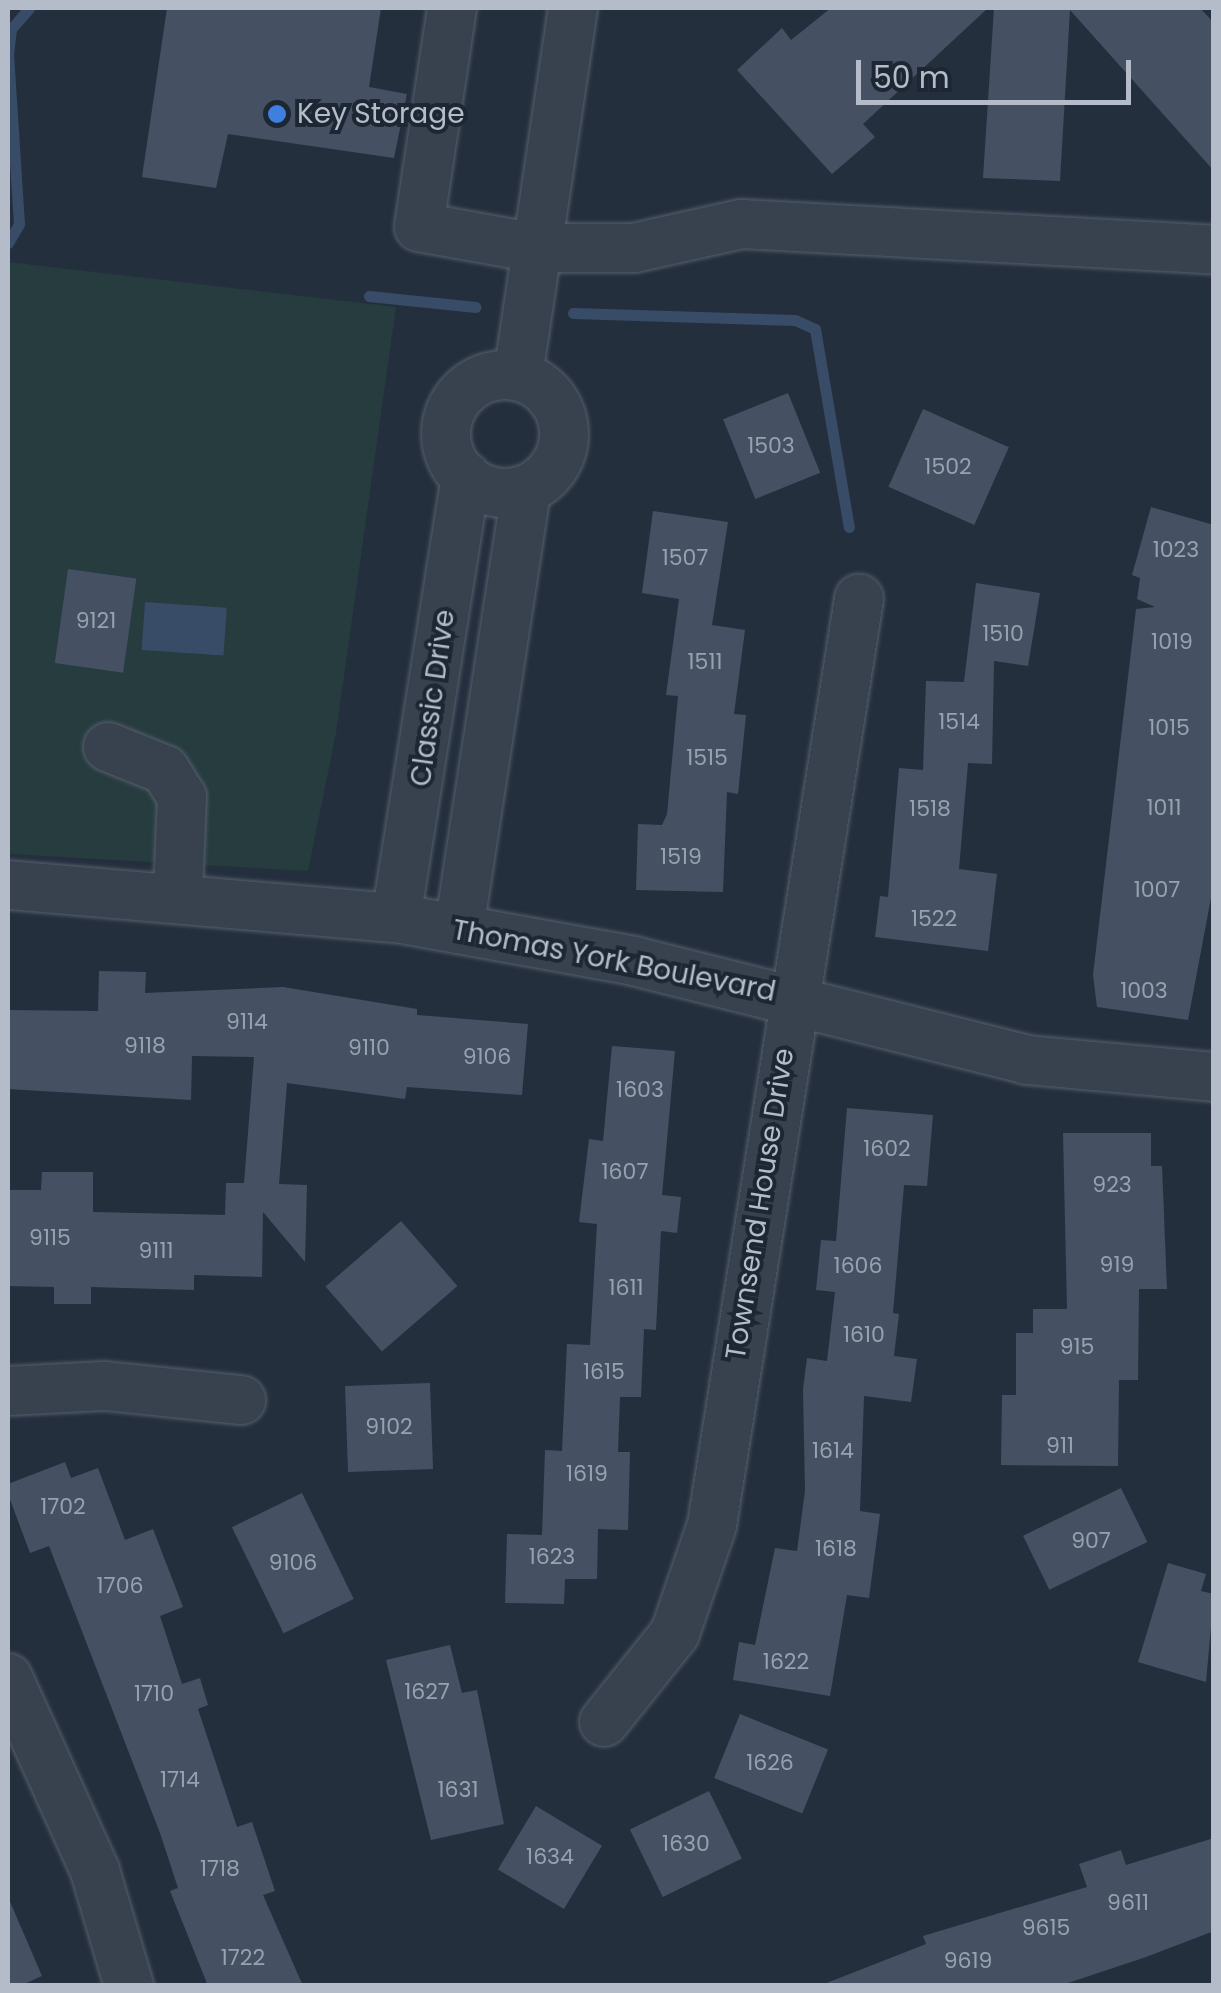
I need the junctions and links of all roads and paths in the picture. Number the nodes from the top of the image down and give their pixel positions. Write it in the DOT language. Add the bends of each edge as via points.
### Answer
graph roads {
  1 [pos="452,8"];
  2 [pos="573,8"];
  3 [pos="537,248"];
  4 [pos="1214,250"];
  5 [pos="518,376"];
  6 [pos="466,478"];
  7 [pos="526,488"];
  8 [pos="859,599"];
  9 [pos="441,646"];
  10 [pos="505,654"];
  11 [pos="108,748"];
  12 [pos="8,885"];
  13 [pos="178,894"];
  14 [pos="396,918"];
  15 [pos="458,929"];
  16 [pos="792,998"];
  17 [pos="1214,1077"];
  18 [pos="8,1391"];
  19 [pos="241,1400"];
  20 [pos="8,1678"];
  21 [pos="604,1722"];
  22 [pos="129,1986"];
  1 -- 3 [label="street" via="419,227"];
  2 -- 3 [label="street"];
  3 -- 4 [label="street" via="634,248 741,224"];
  3 -- 5 [label="street"];
  5 -- 6 [label="street" via="484,379 457,399 446,432"];
  5 -- 7 [label="street" via="547,392 564,438 553,468"];
  6 -- 7 [label="street" via="494,492"];
  6 -- 9 [label="street, Classic Drive"];
  7 -- 10 [label="street"];
  8 -- 16 [label="street, Townsend House Drive"];
  9 -- 10 [label="street"];
  9 -- 14 [label="street, Classic Drive"];
  10 -- 15 [label="street"];
  11 -- 13 [label="street" via="165,770 182,796"];
  12 -- 13 [label="street, Thomas York Boulevard"];
  13 -- 14 [label="street, Thomas York Boulevard"];
  14 -- 15 [label="street, Thomas York Boulevard"];
  15 -- 16 [label="street, Thomas York Boulevard"];
  16 -- 17 [label="street, Thomas York Boulevard" via="1027,1060"];
  16 -- 21 [label="street, Townsend House Drive" via="702,1568 675,1633"];
  18 -- 19 [label="street" via="87,1386"];
  20 -- 22 [label="street" via="95,1871"];
}
